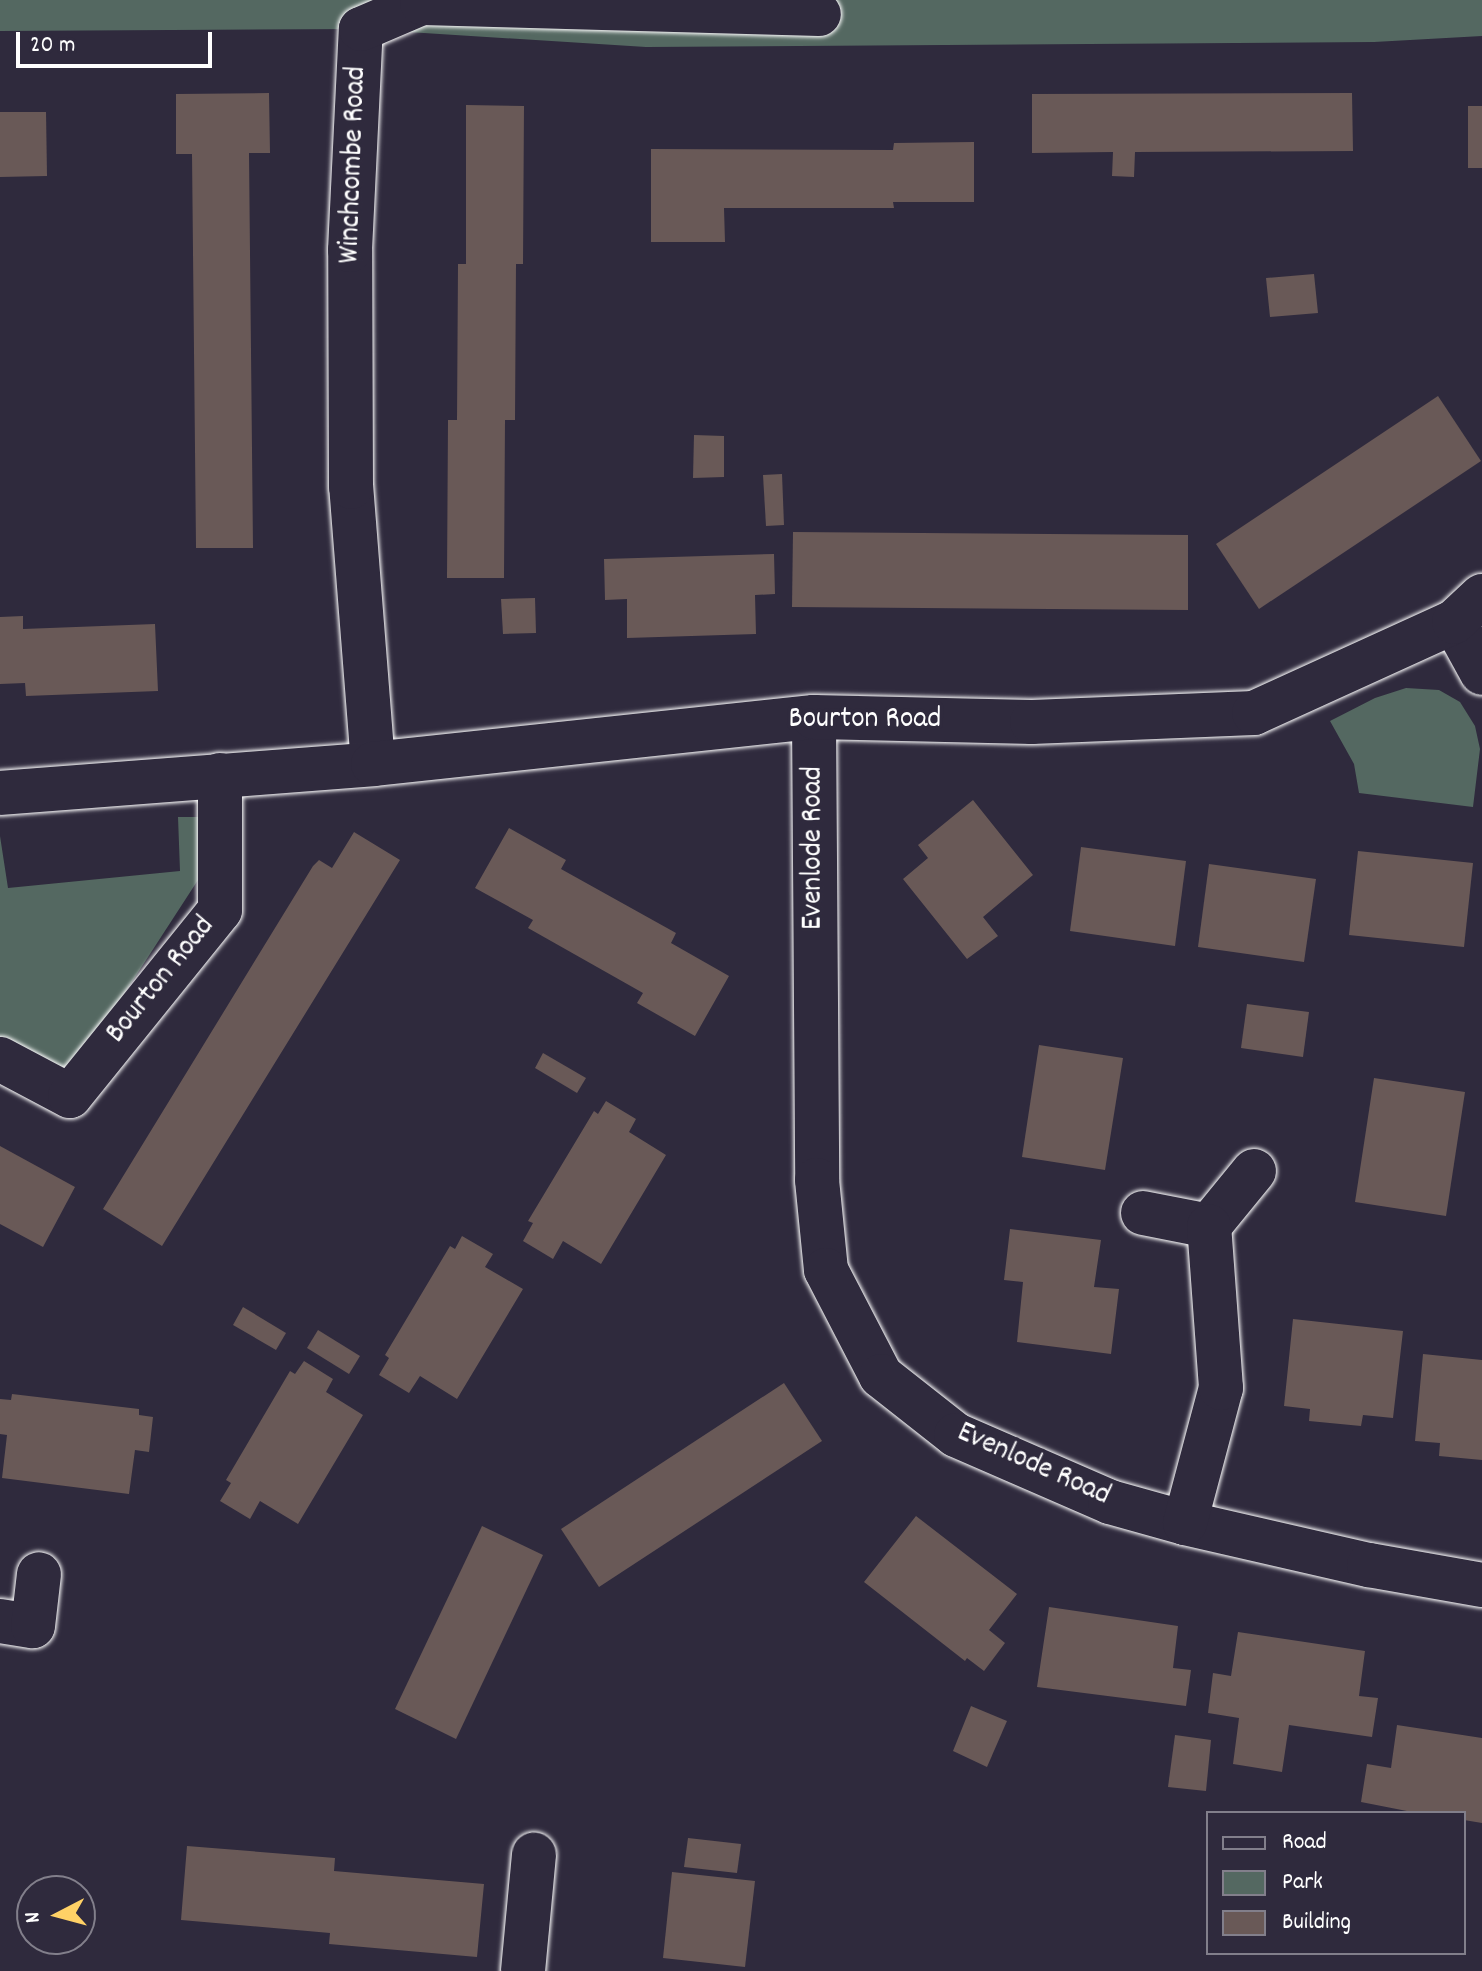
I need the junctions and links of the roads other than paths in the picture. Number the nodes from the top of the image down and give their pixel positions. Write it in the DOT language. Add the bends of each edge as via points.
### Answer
graph roads {
  1 [pos="819,14"];
  2 [pos="1468,609"];
  3 [pos="1482,673"];
  4 [pos="814,717"];
  5 [pos="373,764"];
  6 [pos="220,775"];
  7 [pos="0,793"];
  8 [pos="0,1059"];
  9 [pos="1254,1171"];
  10 [pos="1143,1213"];
  11 [pos="1209,1226"];
  12 [pos="1185,1523"];
  13 [pos="39,1574"];
  14 [pos="1482,1585"];
  15 [pos="0,1621"];
  16 [pos="534,1855"];
  17 [pos="523,1971"];
  1 -- 5 [label="street, Winchcombe Road" via="422,3 361,29 350,250 351,487"];
  2 -- 3 [label="street"];
  2 -- 4 [label="street, Bourton Road" via="1254,713 1032,722"];
  4 -- 5 [label="street, Bourton Road"];
  4 -- 12 [label="street, Evenlode Road" via="817,1180 826,1270 881,1376 956,1435 1110,1502"];
  5 -- 6 [label="street, Bourton Road"];
  6 -- 7 [label="street, Bourton Road"];
  6 -- 8 [label="street, Bourton Road" via="220,910 70,1096"];
  9 -- 11 [label="street"];
  10 -- 11 [label="street"];
  11 -- 12 [label="street" via="1221,1388"];
  12 -- 14 [label="street, Evenlode Road"];
  13 -- 15 [label="street" via="33,1626"];
  16 -- 17 [label="street"];
}
